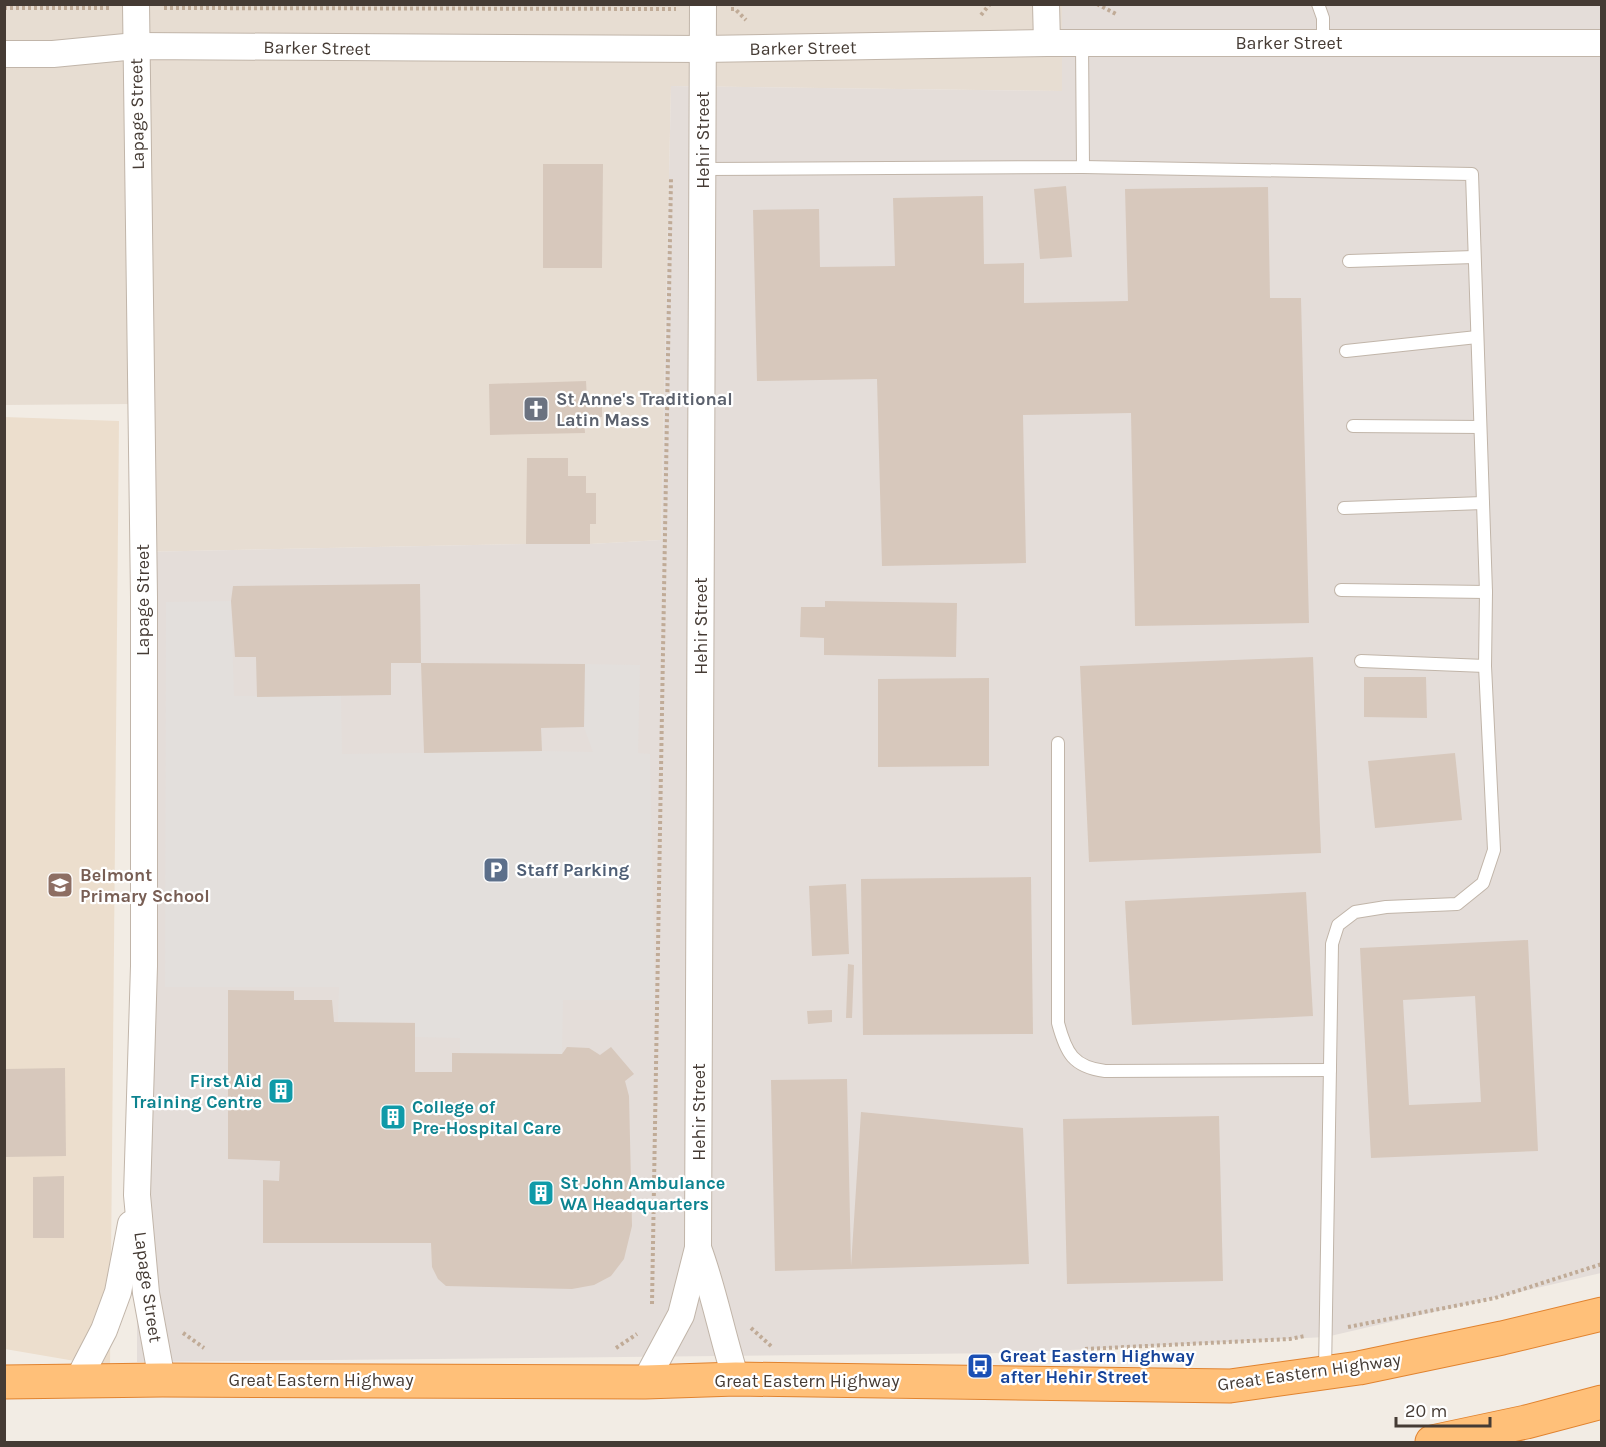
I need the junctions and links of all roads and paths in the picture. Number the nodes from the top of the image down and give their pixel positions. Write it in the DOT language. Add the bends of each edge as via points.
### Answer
graph roads {
  1 [pos="990,4"];
  2 [pos="1046,4"];
  3 [pos="1318,4"];
  4 [pos="1328,4"];
  5 [pos="136,6"];
  6 [pos="703,7"];
  7 [pos="4,8"];
  8 [pos="674,9"];
  9 [pos="976,20"];
  10 [pos="750,24"];
  11 [pos="1323,31"];
  12 [pos="1047,43"];
  13 [pos="1082,43"];
  14 [pos="1602,44"];
  15 [pos="136,46"];
  16 [pos="673,50"];
  17 [pos="703,50"];
  18 [pos="4,54"];
  19 [pos="1083,167"];
  20 [pos="671,168"];
  21 [pos="702,169"];
  22 [pos="1474,257"];
  23 [pos="1349,261"];
  24 [pos="1477,337"];
  25 [pos="1346,351"];
  26 [pos="1353,426"];
  27 [pos="1480,427"];
  28 [pos="1483,503"];
  29 [pos="1344,508"];
  30 [pos="1341,590"];
  31 [pos="1486,592"];
  32 [pos="1361,661"];
  33 [pos="1485,666"];
  34 [pos="1058,743"];
  35 [pos="1330,1070"];
  36 [pos="137,1195"];
  37 [pos="698,1248"];
  38 [pos="1602,1264"];
  39 [pos="1602,1314"];
  40 [pos="719,1321"];
  41 [pos="677,1323"];
  42 [pos="651,1324"];
  43 [pos="175,1328"];
  44 [pos="1325,1331"];
  45 [pos="773,1348"];
  46 [pos="1082,1349"];
  47 [pos="206,1350"];
  48 [pos="612,1351"];
  49 [pos="1325,1373"];
  50 [pos="736,1379"];
  51 [pos="78,1380"];
  52 [pos="162,1380"];
  53 [pos="4,1382"];
  54 [pos="645,1382"];
  55 [pos="1601,1404"];
  56 [pos="1431,1443"];
  1 -- 9 [label="path"];
  2 -- 12 [label="street"];
  3 -- 11 [label="lane"];
  4 -- 11 [label="lane"];
  5 -- 7 [label="path"];
  5 -- 8 [label="path"];
  5 -- 15 [label="street, Lapage Street"];
  6 -- 8 [label="path"];
  6 -- 10 [label="path" via="735,9"];
  6 -- 17 [label="street, Hehir Street"];
  8 -- 16 [label="path"];
  11 -- 13 [label="street, Barker Street"];
  11 -- 14 [label="street, Barker Street"];
  12 -- 13 [label="street, Barker Street"];
  12 -- 17 [label="street, Barker Street"];
  13 -- 19 [label="lane"];
  15 -- 16 [label="street, Barker Street"];
  15 -- 18 [label="street, Barker Street"];
  15 -- 36 [label="street, Lapage Street" via="144,597 144,954"];
  16 -- 17 [label="street, Barker Street"];
  17 -- 21 [label="street, Hehir Street"];
  19 -- 21 [label="lane"];
  19 -- 22 [label="lane" via="1472,174"];
  20 -- 42 [label="path"];
  21 -- 37 [label="street, Hehir Street"];
  22 -- 23 [label="lane"];
  22 -- 24 [label="lane"];
  24 -- 25 [label="lane"];
  24 -- 27 [label="lane"];
  26 -- 27 [label="lane"];
  27 -- 28 [label="lane"];
  28 -- 29 [label="lane"];
  28 -- 31 [label="lane"];
  30 -- 31 [label="lane"];
  31 -- 33 [label="lane"];
  32 -- 33 [label="lane"];
  33 -- 35 [label="lane" via="1494,850 1483,884 1457,903 1355,912 1338,925 1332,944"];
  34 -- 35 [label="lane" via="1058,1023 1071,1057 1087,1067 1105,1071"];
  35 -- 44 [label="lane"];
  36 -- 51 [label="street, Lapage Street" via="118,1292"];
  36 -- 52 [label="street, Lapage Street" via="146,1293"];
  37 -- 40 [label="street, Hehir Street"];
  37 -- 41 [label="street, Hehir Street"];
  38 -- 44 [label="path" via="1495,1298"];
  39 -- 49 [label="highway, Great Eastern Highway"];
  40 -- 45 [label="path" via="744,1320"];
  40 -- 50 [label="street, Hehir Street"];
  41 -- 42 [label="path"];
  41 -- 54 [label="street, Hehir Street"];
  42 -- 48 [label="path"];
  43 -- 47 [label="path"];
  44 -- 46 [label="path" via="1290,1339"];
  44 -- 49 [label="lane"];
  49 -- 50 [label="highway, Great Eastern Highway" via="1230,1386"];
  50 -- 54 [label="highway, Great Eastern Highway"];
  51 -- 52 [label="highway, Great Eastern Highway"];
  51 -- 53 [label="highway, Great Eastern Highway"];
  52 -- 54 [label="highway, Great Eastern Highway"];
  55 -- 56 [label="highway"];
}
